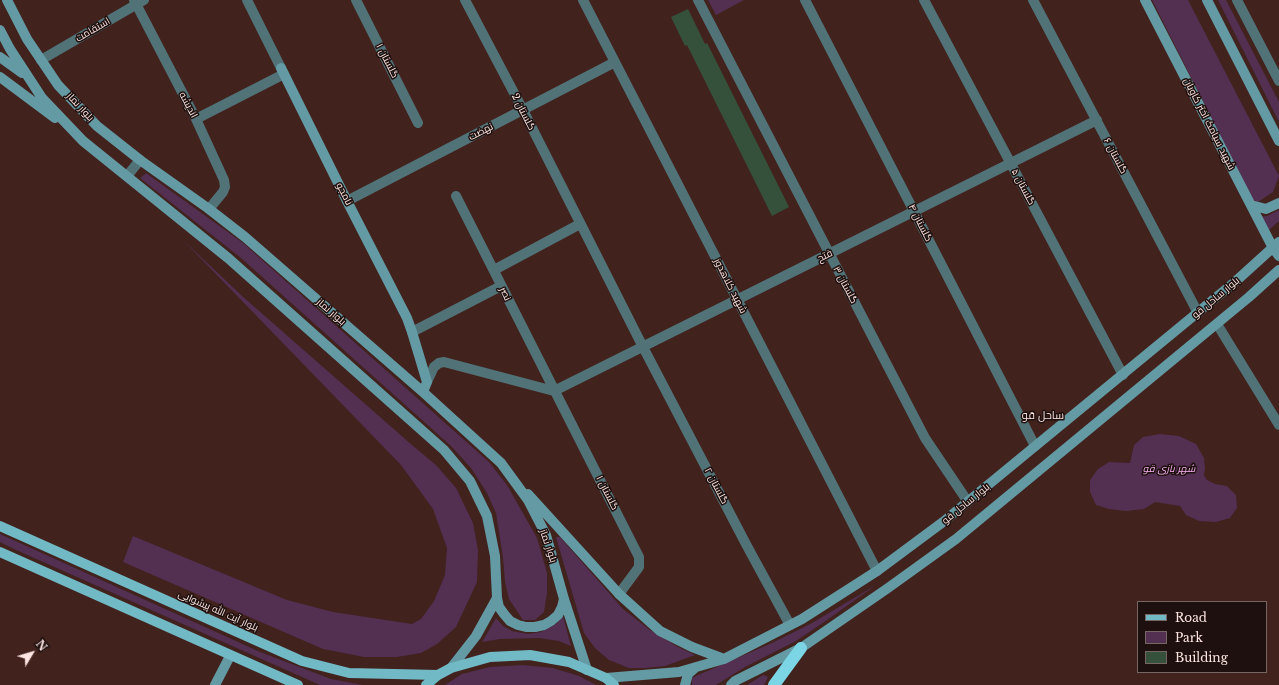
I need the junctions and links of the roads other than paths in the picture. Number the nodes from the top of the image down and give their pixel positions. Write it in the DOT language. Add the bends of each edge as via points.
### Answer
graph roads {
  1 [pos="7,0"];
  2 [pos="247,0"];
  3 [pos="356,0"];
  4 [pos="465,0"];
  5 [pos="583,0"];
  6 [pos="698,0"];
  7 [pos="805,0"];
  8 [pos="924,0"];
  9 [pos="1033,0"];
  10 [pos="1146,0"];
  11 [pos="1207,0"];
  12 [pos="1237,0"];
  13 [pos="138,1"];
  14 [pos="0,30"];
  15 [pos="0,56"];
  16 [pos="41,60"];
  17 [pos="614,62"];
  18 [pos="282,71"];
  19 [pos="0,77"];
  20 [pos="29,78"];
  21 [pos="1279,81"];
  22 [pos="523,110"];
  23 [pos="196,119"];
  24 [pos="1097,120"];
  25 [pos="418,123"];
  26 [pos="76,133"];
  27 [pos="1279,141"];
  28 [pos="140,160"];
  29 [pos="1011,163"];
  30 [pos="127,176"];
  31 [pos="456,196"];
  32 [pos="347,201"];
  33 [pos="1279,203"];
  34 [pos="1251,205"];
  35 [pos="209,209"];
  36 [pos="914,212"];
  37 [pos="580,224"];
  38 [pos="1276,245"];
  39 [pos="829,254"];
  40 [pos="1279,256"];
  41 [pos="494,270"];
  42 [pos="1279,270"];
  43 [pos="501,286"];
  44 [pos="737,300"];
  45 [pos="1198,313"];
  46 [pos="1217,324"];
  47 [pos="412,332"];
  48 [pos="643,347"];
  49 [pos="1123,375"];
  50 [pos="427,382"];
  51 [pos="554,391"];
  52 [pos="423,392"];
  53 [pos="1279,425"];
  54 [pos="1035,446"];
  55 [pos="501,463"];
  56 [pos="968,502"];
  57 [pos="0,526"];
  58 [pos="0,552"];
  59 [pos="876,571"];
  60 [pos="619,594"];
  61 [pos="497,598"];
  62 [pos="564,599"];
  63 [pos="790,625"];
  64 [pos="800,648"];
  65 [pos="230,656"];
  66 [pos="724,659"];
  67 [pos="696,667"];
  68 [pos="451,668"];
  69 [pos="587,670"];
  70 [pos="438,675"];
  71 [pos="610,682"];
  72 [pos="215,685"];
  73 [pos="298,685"];
  74 [pos="426,685"];
  75 [pos="685,685"];
  76 [pos="731,685"];
  77 [pos="774,685"];
  1 -- 16 [label="main road, بلوار نماز"];
  2 -- 18 [label="street, نامجو"];
  3 -- 25 [label="street, گلستان ۱"];
  4 -- 22 [label="street, گلستان 2"];
  5 -- 17 [label="street, شهید کلاهدوز"];
  6 -- 39 [label="street, گلستان ۳"];
  7 -- 36 [label="street, گلستان ۴"];
  8 -- 29 [label="street, گلستان ۵"];
  9 -- 24 [label="street, گلستان ۶"];
  10 -- 34 [label="main road, شهید سیامک اختر کاویان"];
  11 -- 27 [label="main road"];
  12 -- 21 [label="street"];
  13 -- 16 [label="street, استقامت"];
  13 -- 23 [label="street, اندیشه"];
  14 -- 20 [label="main road"];
  15 -- 20 [label="main road"];
  16 -- 28 [label="main road, بلوار نماز" via="58,85 97,126"];
  17 -- 22 [label="street, نهضت"];
  17 -- 44 [label="street, شهید کلاهدوز"];
  18 -- 23 [label="street"];
  18 -- 32 [label="main road, نامجو"];
  19 -- 26 [label="main road"];
  20 -- 26 [label="main road" via="42,98"];
  22 -- 32 [label="street, نهضت"];
  22 -- 37 [label="street, گلستان 2"];
  23 -- 35 [label="street, اندیشه" via="224,180 223,192"];
  24 -- 29 [label="street, فتح"];
  24 -- 45 [label="street, گلستان ۶"];
  26 -- 30 [label="main road"];
  28 -- 30 [label="street"];
  28 -- 35 [label="main road, بلوار نماز"];
  29 -- 36 [label="street, فتح"];
  29 -- 49 [label="street, گلستان ۵"];
  30 -- 61 [label="main road" via="228,258 444,450 470,480 487,516 495,556"];
  31 -- 41 [label="street, نصر"];
  32 -- 47 [label="main road, نامجو"];
  33 -- 34 [label="main road" via="1266,209"];
  34 -- 38 [label="main road, شهید سیامک اختر کاویان"];
  35 -- 52 [label="main road, بلوار نماز" via="245,237"];
  36 -- 39 [label="street, فتح"];
  36 -- 54 [label="street, گلستان ۴"];
  37 -- 41 [label="street"];
  37 -- 48 [label="street, گلستان 2"];
  38 -- 40 [label="main road, شهید سیامک اختر کاویان"];
  38 -- 45 [label="main road, بلوار ساحل قو"];
  39 -- 44 [label="street, فتح"];
  39 -- 56 [label="street, گلستان ۳" via="925,438"];
  41 -- 43 [label="street, نصر"];
  42 -- 46 [label="main road, بلوار ساحل قو"];
  43 -- 47 [label="street"];
  43 -- 51 [label="street, نصر"];
  44 -- 48 [label="street, فتح"];
  44 -- 59 [label="street, شهید کلاهدوز"];
  45 -- 49 [label="main road, بلوار ساحل قو"];
  46 -- 53 [label="street"];
  46 -- 64 [label="main road, بلوار ساحل قو" via="956,538"];
  47 -- 50 [label="main road, نامجو"];
  48 -- 51 [label="street, فتح"];
  48 -- 63 [label="street, گلستان ۲"];
  49 -- 54 [label="main road, بلوار ساحل قو"];
  50 -- 51 [label="street" via="434,367 444,362"];
  50 -- 52 [label="main road"];
  51 -- 60 [label="street, گلستان ۱" via="639,557 639,567"];
  52 -- 55 [label="main road, بلوار نماز"];
  54 -- 56 [label="main road, بلوار ساحل قو"];
  55 -- 60 [label="main road"];
  55 -- 62 [label="main road, بلوار نماز" via="528,500 546,535"];
  56 -- 59 [label="main road, بلوار ساحل قو"];
  57 -- 70 [label="main road, بلوار آیت الله پیشوایی" via="302,661 349,673"];
  58 -- 65 [label="main road"];
  59 -- 63 [label="main road, بلوار ساحل قو" via="802,620"];
  60 -- 66 [label="main road" via="660,631"];
  61 -- 62 [label="main road" via="499,607 510,621 526,628 551,621 558,615"];
  61 -- 68 [label="main road" via="476,636"];
  62 -- 69 [label="main road, بلوار نماز"];
  63 -- 66 [label="main road, بلوار ساحل قو"];
  64 -- 76 [label="main road, بلوار ساحل قو"];
  64 -- 77 [label="highway"];
  65 -- 72 [label="main road"];
  65 -- 73 [label="main road"];
  66 -- 67 [label="main road, بلوار ساحل قو"];
  67 -- 71 [label="main road, بلوار ساحل قو" via="679,672"];
  67 -- 75 [label="main road" via="688,674"];
  68 -- 69 [label="main road" via="490,657 530,655 569,662"];
  68 -- 70 [label="main road"];
  69 -- 71 [label="main road"];
  70 -- 74 [label="main road"];
}
